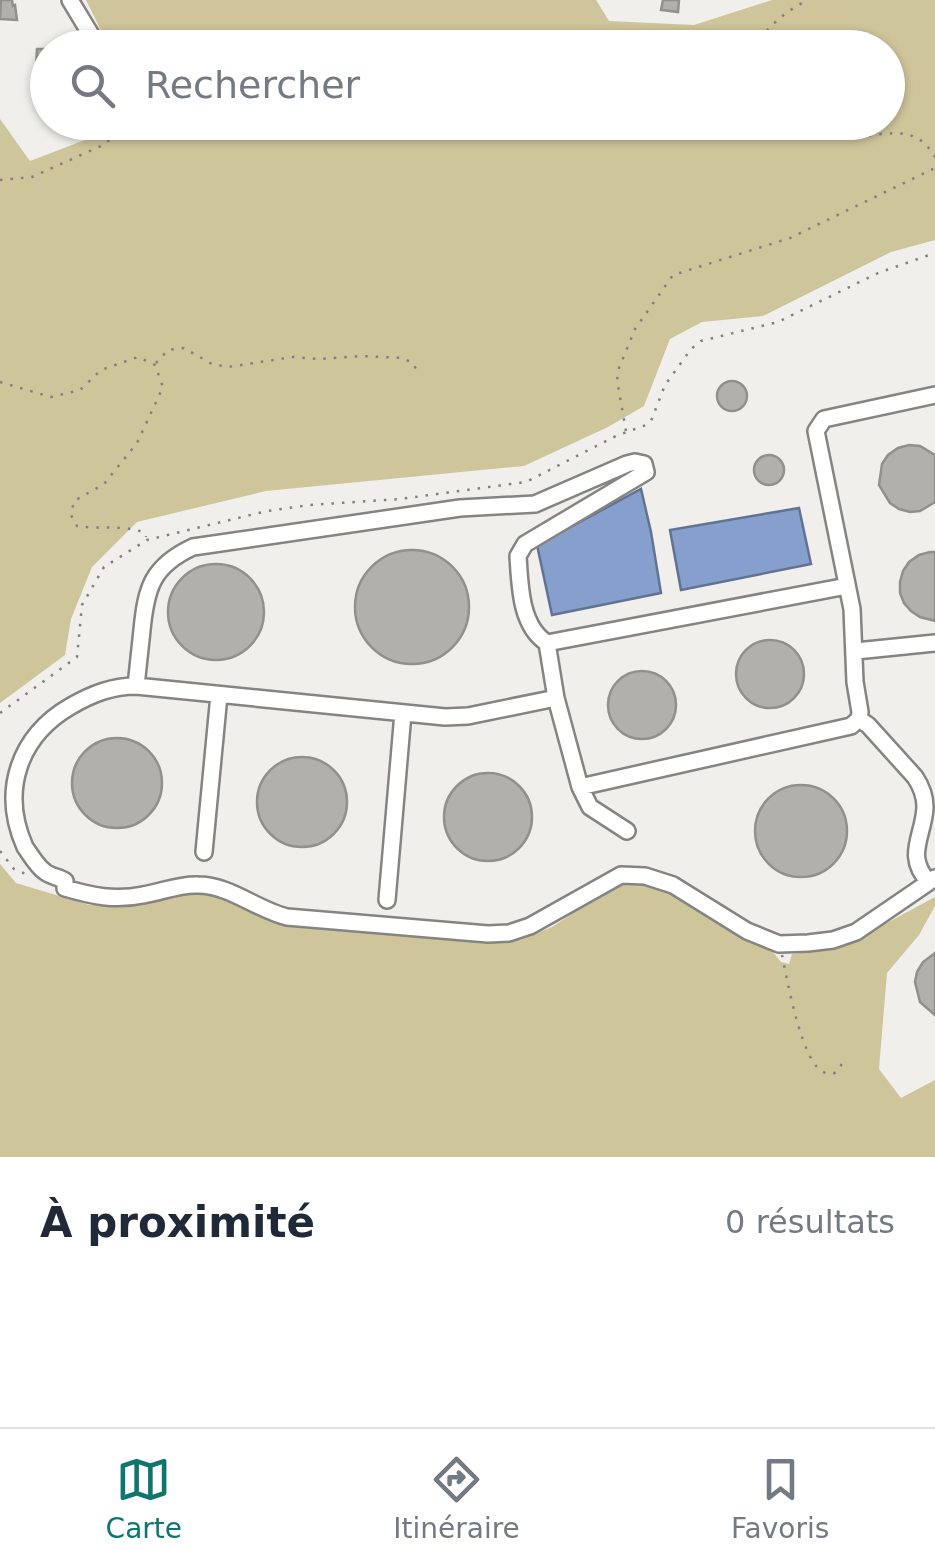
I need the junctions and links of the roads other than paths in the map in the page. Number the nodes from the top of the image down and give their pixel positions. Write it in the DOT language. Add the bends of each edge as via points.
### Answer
graph roads {
  1 [pos="70,0"];
  2 [pos="88,30"];
  3 [pos="935,395"];
  4 [pos="847,586"];
  5 [pos="548,643"];
  6 [pos="935,643"];
  7 [pos="856,651"];
  8 [pos="136,686"];
  9 [pos="219,695"];
  10 [pos="556,698"];
  11 [pos="403,713"];
  12 [pos="858,719"];
  13 [pos="580,787"];
  14 [pos="626,831"];
  15 [pos="204,852"];
  16 [pos="932,880"];
  17 [pos="387,900"];
  1 -- 2 [label="street"];
  3 -- 4 [label="street" via="824,419 816,431"];
  4 -- 5 [label="street"];
  4 -- 7 [label="street"];
  5 -- 8 [label="street" via="528,624 518,556 525,544 646,472 644,464 634,462 535,504 460,508 193,547 164,565 146,595"];
  5 -- 10 [label="street"];
  6 -- 7 [label="street"];
  7 -- 12 [label="street"];
  8 -- 9 [label="street"];
  8 -- 16 [label="street" via="110,688 67,708 37,729 13,763 7,802 12,827 65,888 118,898 214,886 288,917 488,934 530,926 621,875 645,876 779,944 856,932"];
  9 -- 11 [label="street"];
  9 -- 15 [label="street"];
  10 -- 11 [label="street" via="456,718"];
  10 -- 13 [label="street"];
  11 -- 17 [label="street"];
  12 -- 13 [label="street" via="851,726"];
  12 -- 16 [label="street" via="920,786 925,808 917,861"];
  13 -- 14 [label="street" via="590,807"];
}
